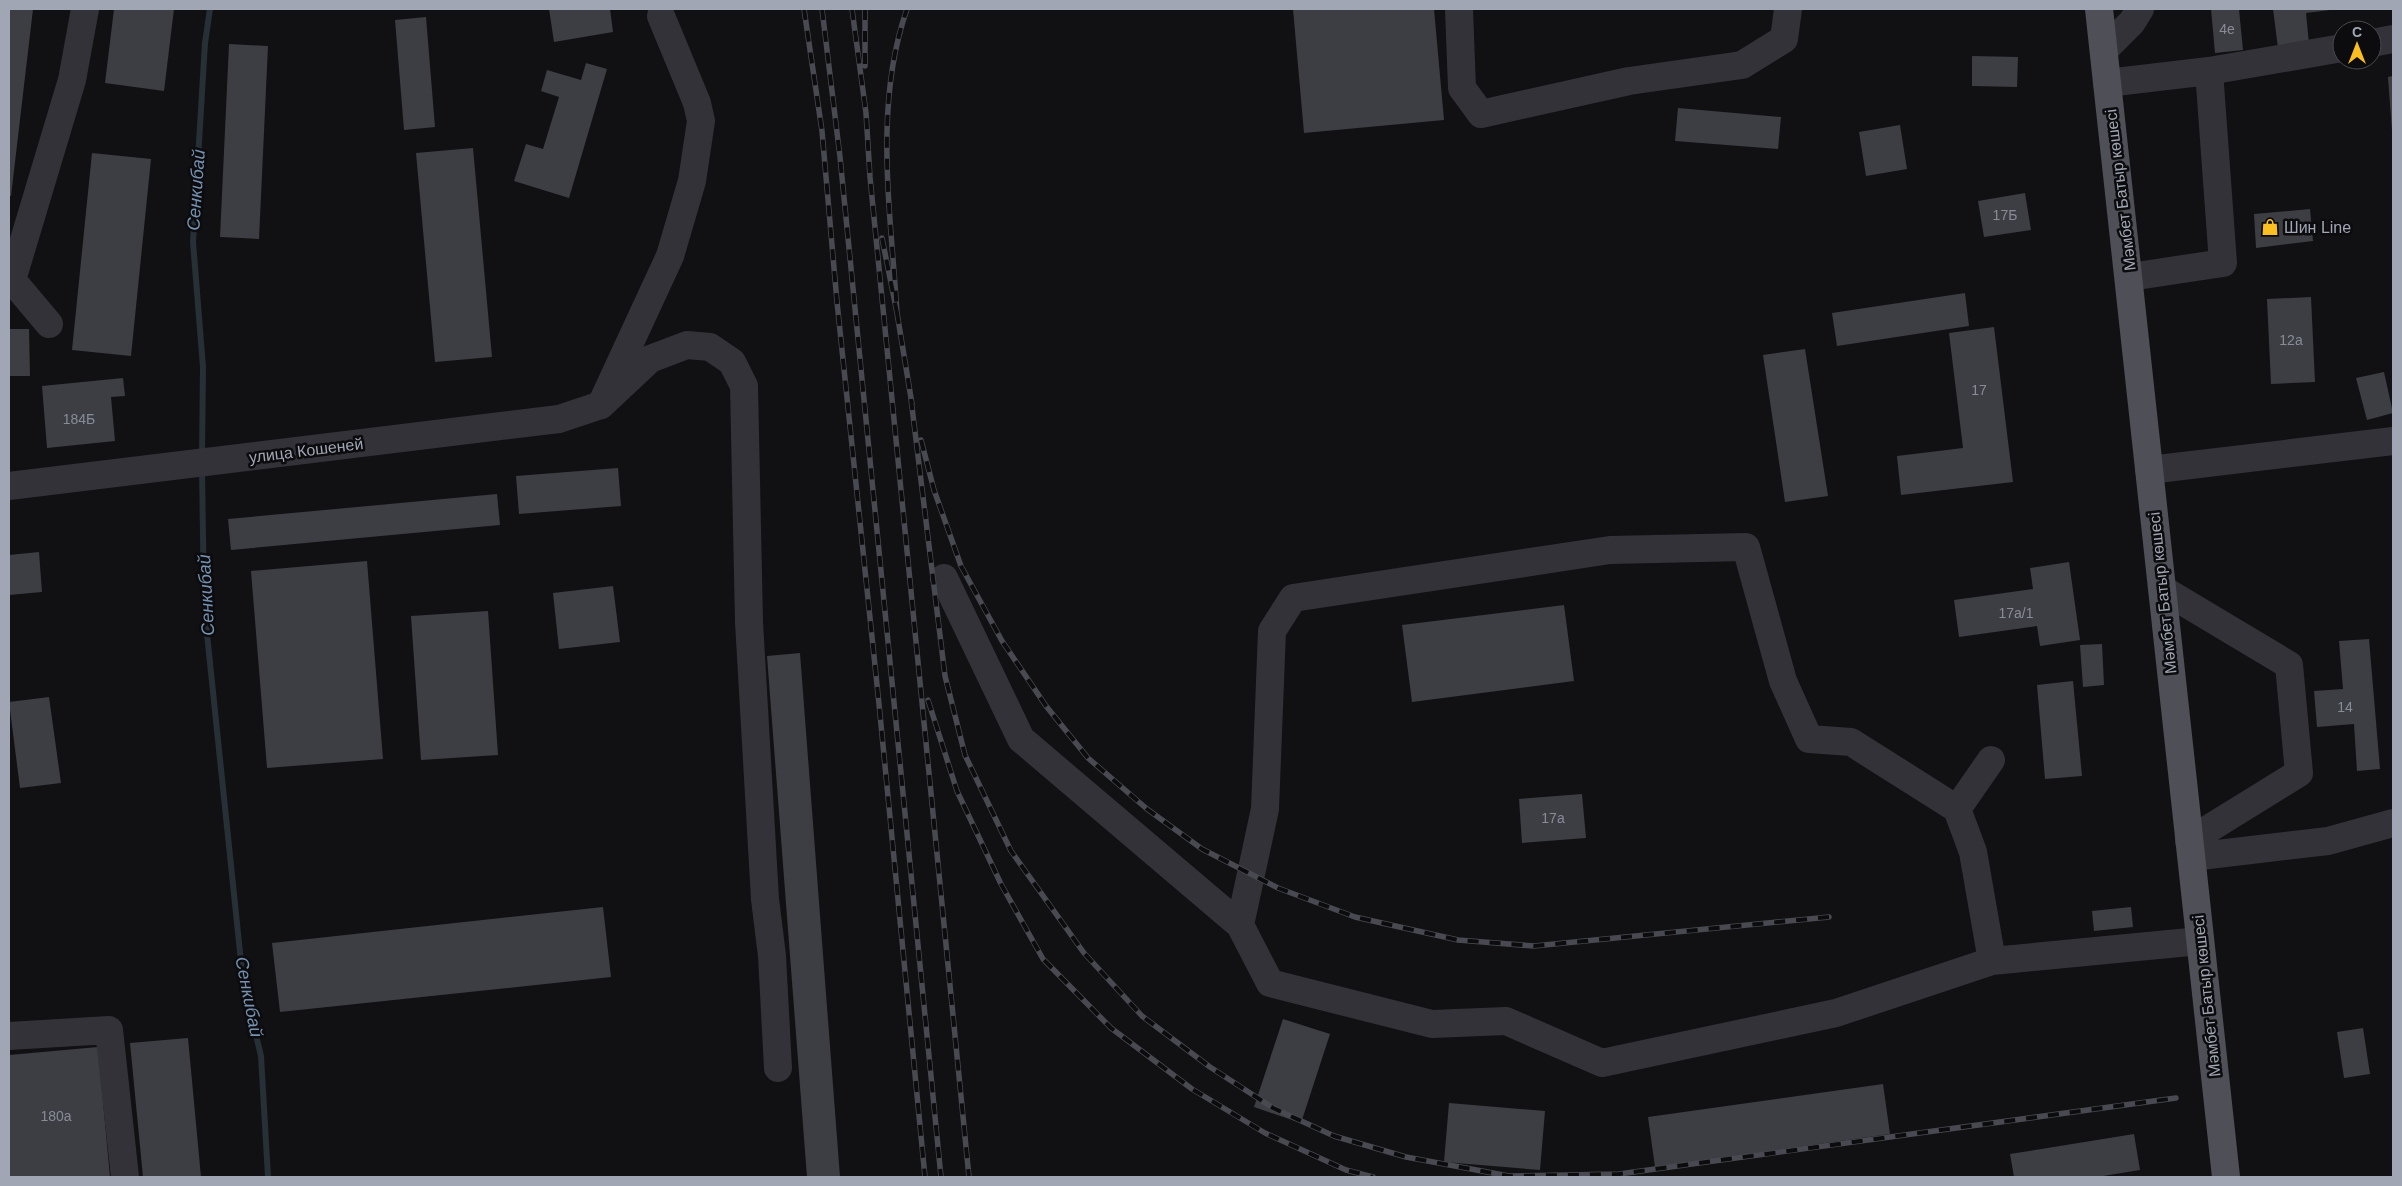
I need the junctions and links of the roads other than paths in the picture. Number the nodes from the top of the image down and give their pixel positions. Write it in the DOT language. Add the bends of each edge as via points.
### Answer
graph roads {
  1 [pos="84,9"];
  2 [pos="1459,9"];
  3 [pos="1788,9"];
  4 [pos="2099,9"];
  5 [pos="2140,9"];
  6 [pos="661,16"];
  7 [pos="2104,50"];
  8 [pos="2332,50"];
  9 [pos="2209,71"];
  10 [pos="2107,83"];
  11 [pos="2130,277"];
  12 [pos="10,279"];
  13 [pos="49,324"];
  14 [pos="601,405"];
  15 [pos="2393,441"];
  16 [pos="2149,470"];
  17 [pos="9,486"];
  18 [pos="944,578"];
  19 [pos="2162,589"];
  20 [pos="1991,760"];
  21 [pos="1957,809"];
  22 [pos="2393,823"];
  23 [pos="2191,849"];
  24 [pos="1240,925"];
  25 [pos="2200,941"];
  26 [pos="1992,961"];
  27 [pos="9,1036"];
  28 [pos="778,1068"];
  29 [pos="125,1177"];
  30 [pos="2226,1177"];
  1 -- 12 [label="street" via="72,80"];
  2 -- 3 [label="street" via="1462,88 1481,114 1629,81 1742,65 1784,39"];
  4 -- 7 [label="main road, Мәмбет Батыр көшесі"];
  5 -- 7 [label="street" via="2132,22"];
  6 -- 14 [label="street" via="697,103 700,130 692,180 670,256"];
  7 -- 10 [label="main road, Мәмбет Батыр көшесі"];
  8 -- 9 [label="street"];
  9 -- 10 [label="street"];
  9 -- 11 [label="street" via="2223,263"];
  10 -- 11 [label="main road, Мәмбет Батыр көшесі"];
  11 -- 16 [label="main road, Мәмбет Батыр көшесі"];
  12 -- 13 [label="street"];
  14 -- 17 [label="street, улица Кошеней" via="559,419"];
  14 -- 28 [label="street" via="650,359 687,344 710,347 732,362 744,386 750,622 764,889"];
  15 -- 16 [label="street"];
  16 -- 19 [label="main road, Мәмбет Батыр көшесі"];
  18 -- 24 [label="street" via="1022,739"];
  19 -- 23 [label="main road, Мәмбет Батыр көшесі"];
  19 -- 23 [label="street" via="2289,665 2300,772"];
  20 -- 21 [label="street"];
  21 -- 24 [label="street" via="1850,742 1809,739 1783,681 1746,547 1610,550 1362,586 1293,598 1272,631 1265,809"];
  21 -- 26 [label="street" via="1973,852"];
  22 -- 23 [label="street" via="2328,842"];
  23 -- 25 [label="main road, Мәмбет Батыр көшесі"];
  24 -- 26 [label="street" via="1270,983 1432,1024 1506,1021 1602,1063 1836,1013"];
  25 -- 26 [label="street"];
  25 -- 30 [label="main road, Мәмбет Батыр көшесі"];
  27 -- 29 [label="street" via="109,1030"];
}
